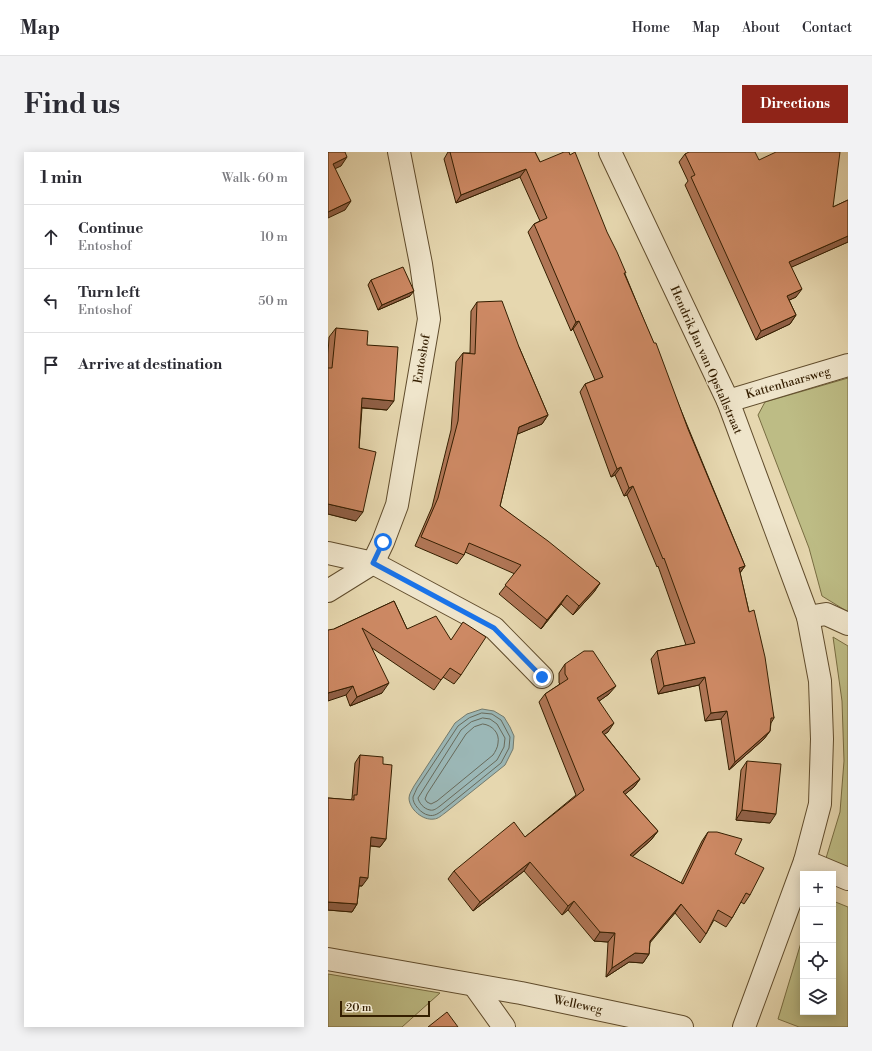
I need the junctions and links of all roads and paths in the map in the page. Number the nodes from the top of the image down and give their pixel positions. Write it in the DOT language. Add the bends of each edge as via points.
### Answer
graph roads {
  1 [pos="399,152"];
  2 [pos="610,152"];
  3 [pos="848,366"];
  4 [pos="728,401"];
  5 [pos="328,553"];
  6 [pos="373,563"];
  7 [pos="328,591"];
  8 [pos="808,617"];
  9 [pos="848,624"];
  10 [pos="542,677"];
  11 [pos="805,861"];
  12 [pos="848,879"];
  13 [pos="328,959"];
  14 [pos="474,985"];
  15 [pos="504,1027"];
  16 [pos="682,1027"];
  17 [pos="744,1027"];
  1 -- 6 [label="street, Entoshof" via="429,319 397,505"];
  2 -- 4 [label="street, Hendrik Jan van Opstallstraat"];
  3 -- 4 [label="street, Kattenhaarsweg"];
  4 -- 8 [label="street, Hendrik Jan van Opstallstraat"];
  5 -- 6 [label="street"];
  6 -- 7 [label="street"];
  6 -- 10 [label="street" via="494,628"];
  8 -- 9 [label="street" via="826,614"];
  8 -- 11 [label="street, Hendrik Jan van Opstallstraat" via="820,681 822,739 820,804"];
  11 -- 12 [label="street"];
  11 -- 17 [label="street, Hendrik Jan van Opstallstraat"];
  13 -- 14 [label="street, Welleweg"];
  14 -- 15 [label="street"];
  14 -- 16 [label="street, Welleweg"];
}
